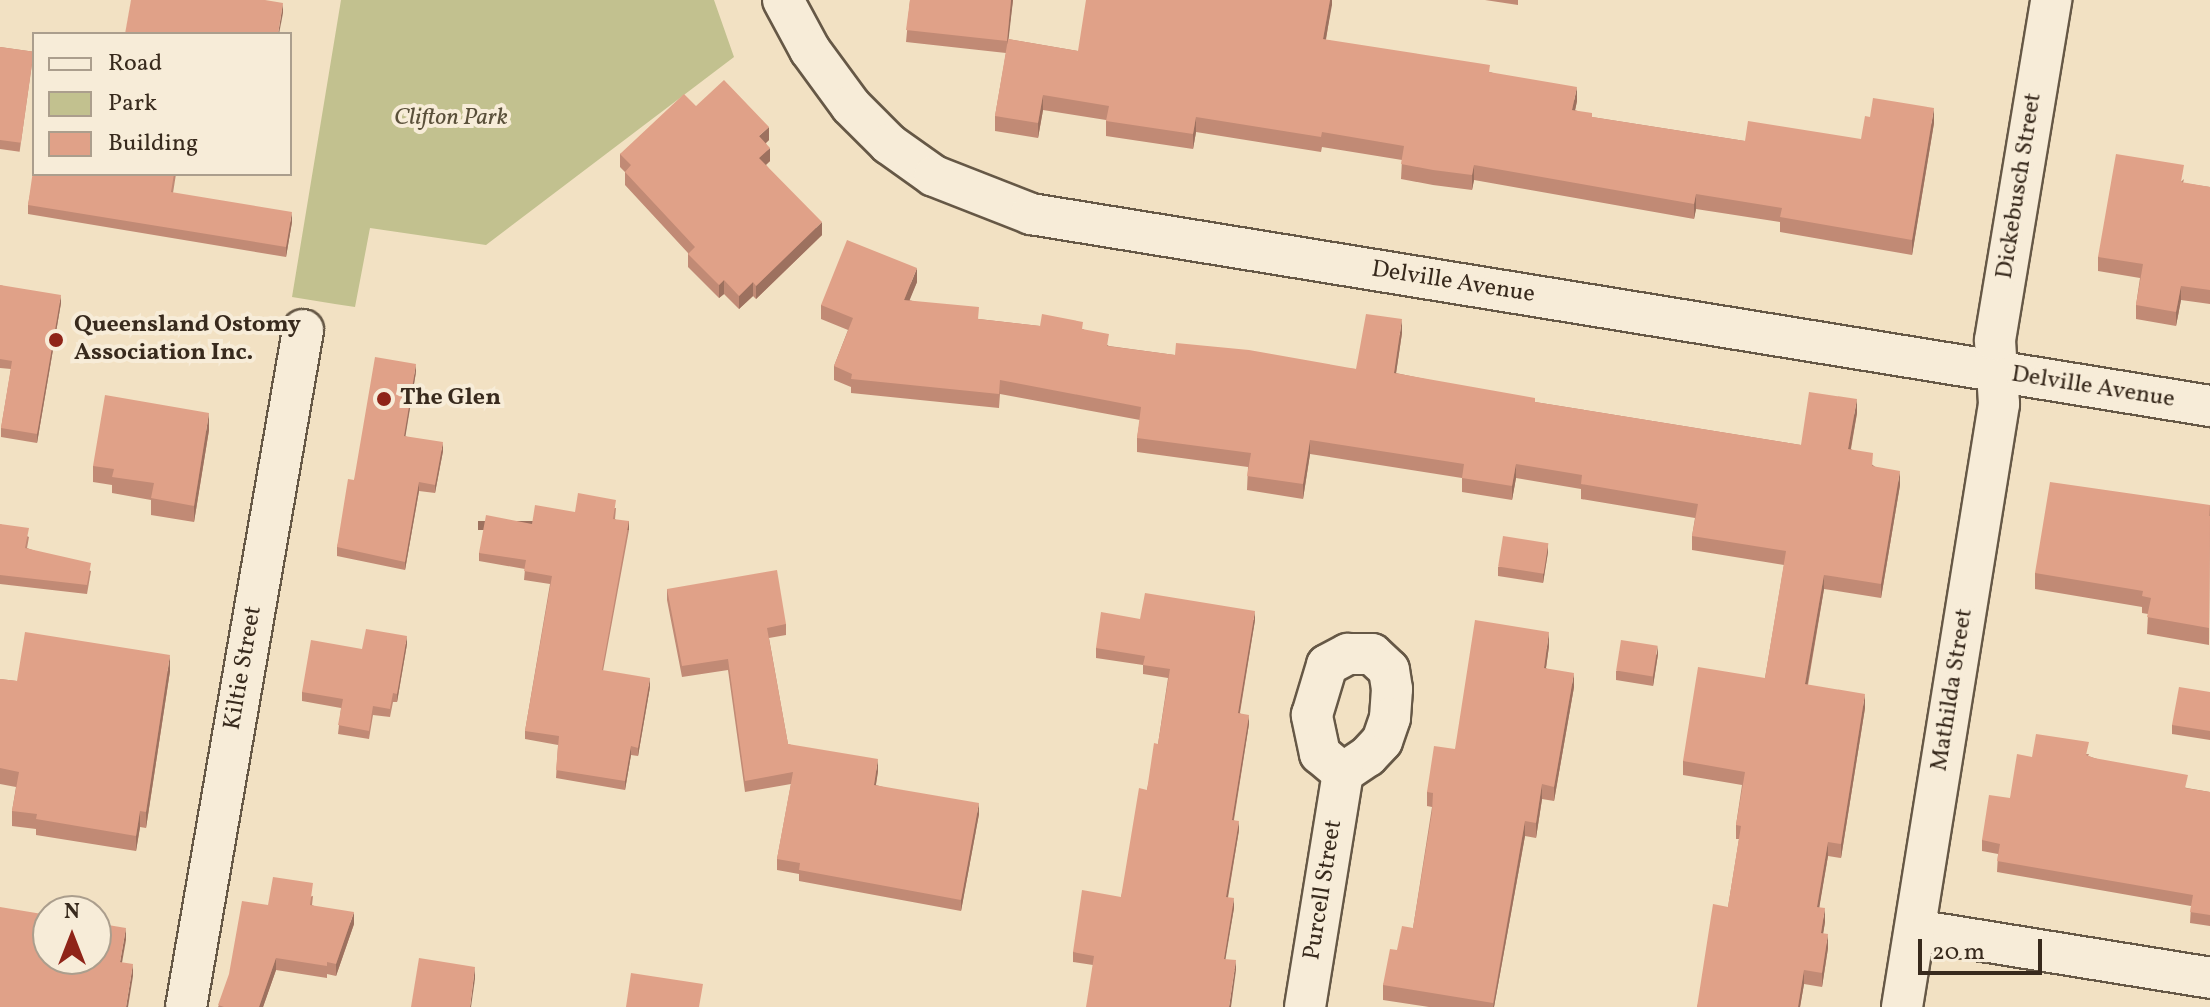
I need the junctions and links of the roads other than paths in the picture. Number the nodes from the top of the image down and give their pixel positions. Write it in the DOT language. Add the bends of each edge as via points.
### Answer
graph roads {
  1 [pos="783,0"];
  2 [pos="2051,0"];
  3 [pos="303,330"];
  4 [pos="1996,372"];
  5 [pos="2210,406"];
  6 [pos="1343,773"];
  7 [pos="1915,930"];
  8 [pos="2210,978"];
  9 [pos="186,1007"];
  10 [pos="1305,1007"];
  11 [pos="1902,1007"];
  1 -- 4 [label="street, Delville Avenue" via="810,50 851,106 889,144 934,176 1031,214"];
  2 -- 4 [label="street, Dickebusch Street" via="1995,340"];
  3 -- 9 [label="street, Kiltie Street"];
  4 -- 5 [label="street, Delville Avenue"];
  4 -- 7 [label="street, Mathilda Street" via="1999,404"];
  6 -- 10 [label="street, Purcell Street"];
  7 -- 8 [label="street"];
  7 -- 11 [label="street, Mathilda Street"];
}
